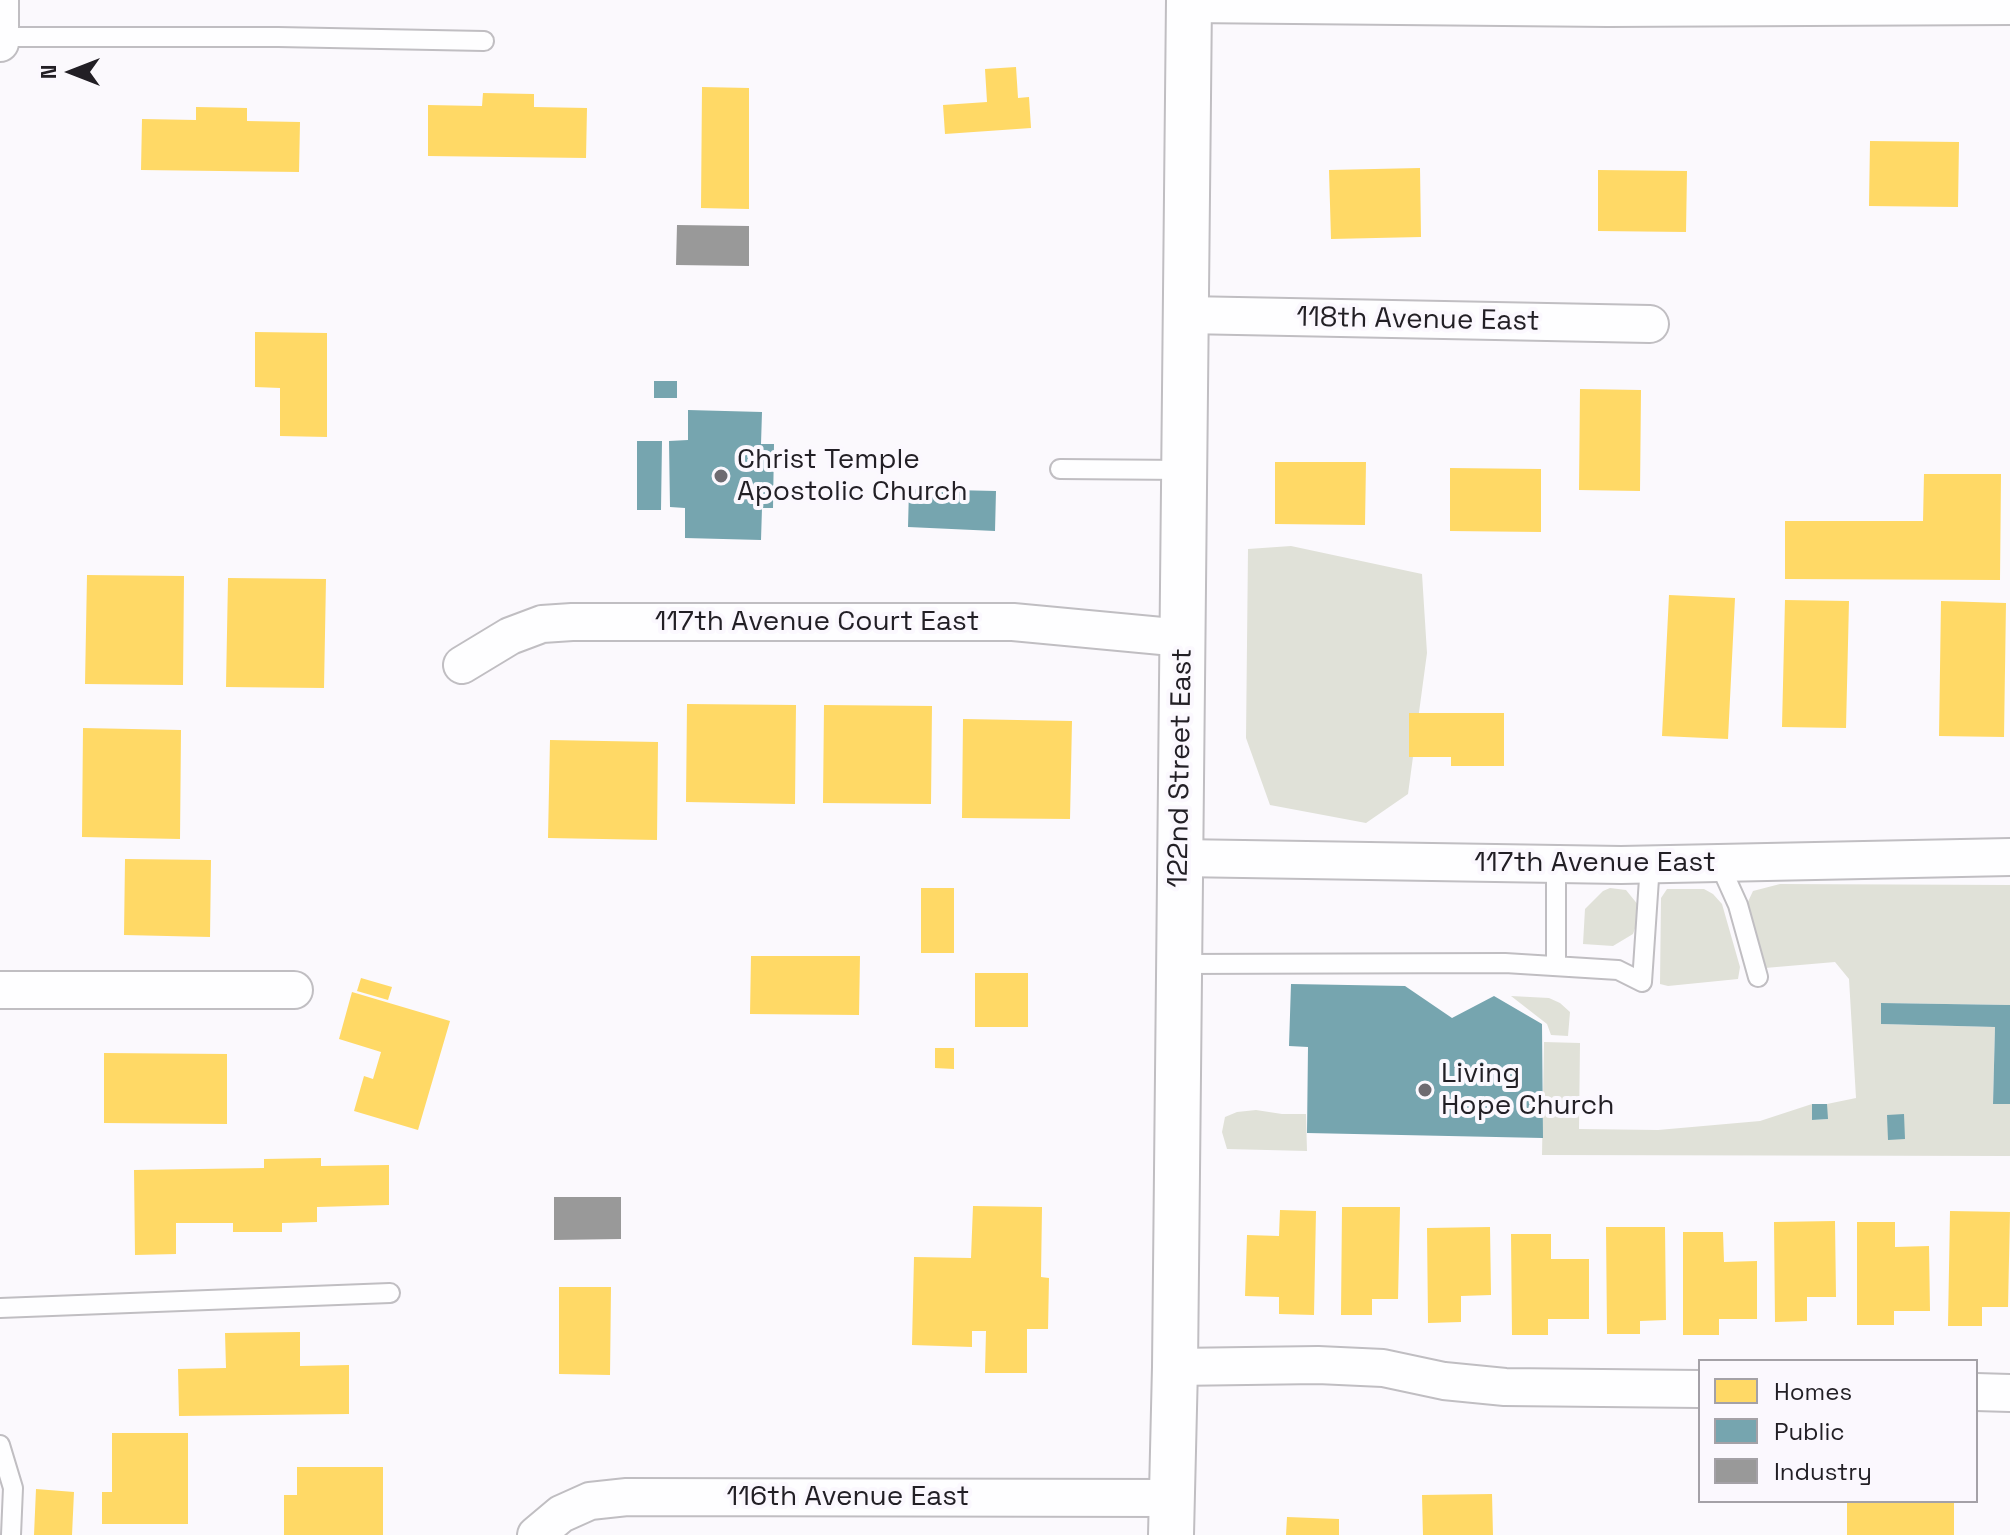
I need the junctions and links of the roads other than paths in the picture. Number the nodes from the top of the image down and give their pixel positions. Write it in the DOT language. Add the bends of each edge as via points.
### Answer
graph roads {
  1 [pos="0,0"];
  2 [pos="1189,2"];
  3 [pos="2010,6"];
  4 [pos="0,40"];
  5 [pos="484,41"];
  6 [pos="1186,315"];
  7 [pos="1650,324"];
  8 [pos="1060,469"];
  9 [pos="1185,470"];
  10 [pos="1183,638"];
  11 [pos="462,665"];
  12 [pos="2010,857"];
  13 [pos="1180,858"];
  14 [pos="1719,863"];
  15 [pos="1556,864"];
  16 [pos="1650,864"];
  17 [pos="1179,964"];
  18 [pos="1556,966"];
  19 [pos="1758,977"];
  20 [pos="0,990"];
  21 [pos="294,990"];
  22 [pos="390,1293"];
  23 [pos="0,1308"];
  24 [pos="1175,1367"];
  25 [pos="1698,1389"];
  26 [pos="1978,1392"];
  27 [pos="2010,1393"];
  28 [pos="0,1445"];
  29 [pos="1172,1516"];
  30 [pos="11,1535"];
  31 [pos="536,1535"];
  1 -- 4 [label="street"];
  2 -- 3 [label="street"];
  2 -- 6 [label="street, 122nd Street East"];
  4 -- 5 [label="lane"];
  6 -- 7 [label="street, 118th Avenue East"];
  6 -- 9 [label="street, 122nd Street East"];
  8 -- 9 [label="lane"];
  9 -- 10 [label="street, 122nd Street East"];
  10 -- 11 [label="street, 117th Avenue Court East" via="1013,622 572,622 542,624 510,636"];
  10 -- 13 [label="street, 122nd Street East"];
  12 -- 14 [label="street, 117th Avenue East"];
  13 -- 15 [label="street, 117th Avenue East"];
  13 -- 17 [label="street, 122nd Street East"];
  14 -- 16 [label="street, 117th Avenue East"];
  14 -- 19 [label="lane" via="1738,905"];
  15 -- 16 [label="street, 117th Avenue East"];
  15 -- 18 [label="lane"];
  16 -- 18 [label="lane" via="1642,982 1618,970"];
  17 -- 18 [label="lane"];
  17 -- 24 [label="street, 122nd Street East"];
  20 -- 21 [label="street"];
  22 -- 23 [label="lane"];
  24 -- 25 [label="street" via="1318,1365 1383,1368 1505,1387"];
  24 -- 29 [label="street, 122nd Street East"];
  26 -- 27 [label="street"];
  28 -- 30 [label="lane" via="13,1488"];
  29 -- 31 [label="street, 116th Avenue East" via="627,1497 590,1501 561,1514"];
}
